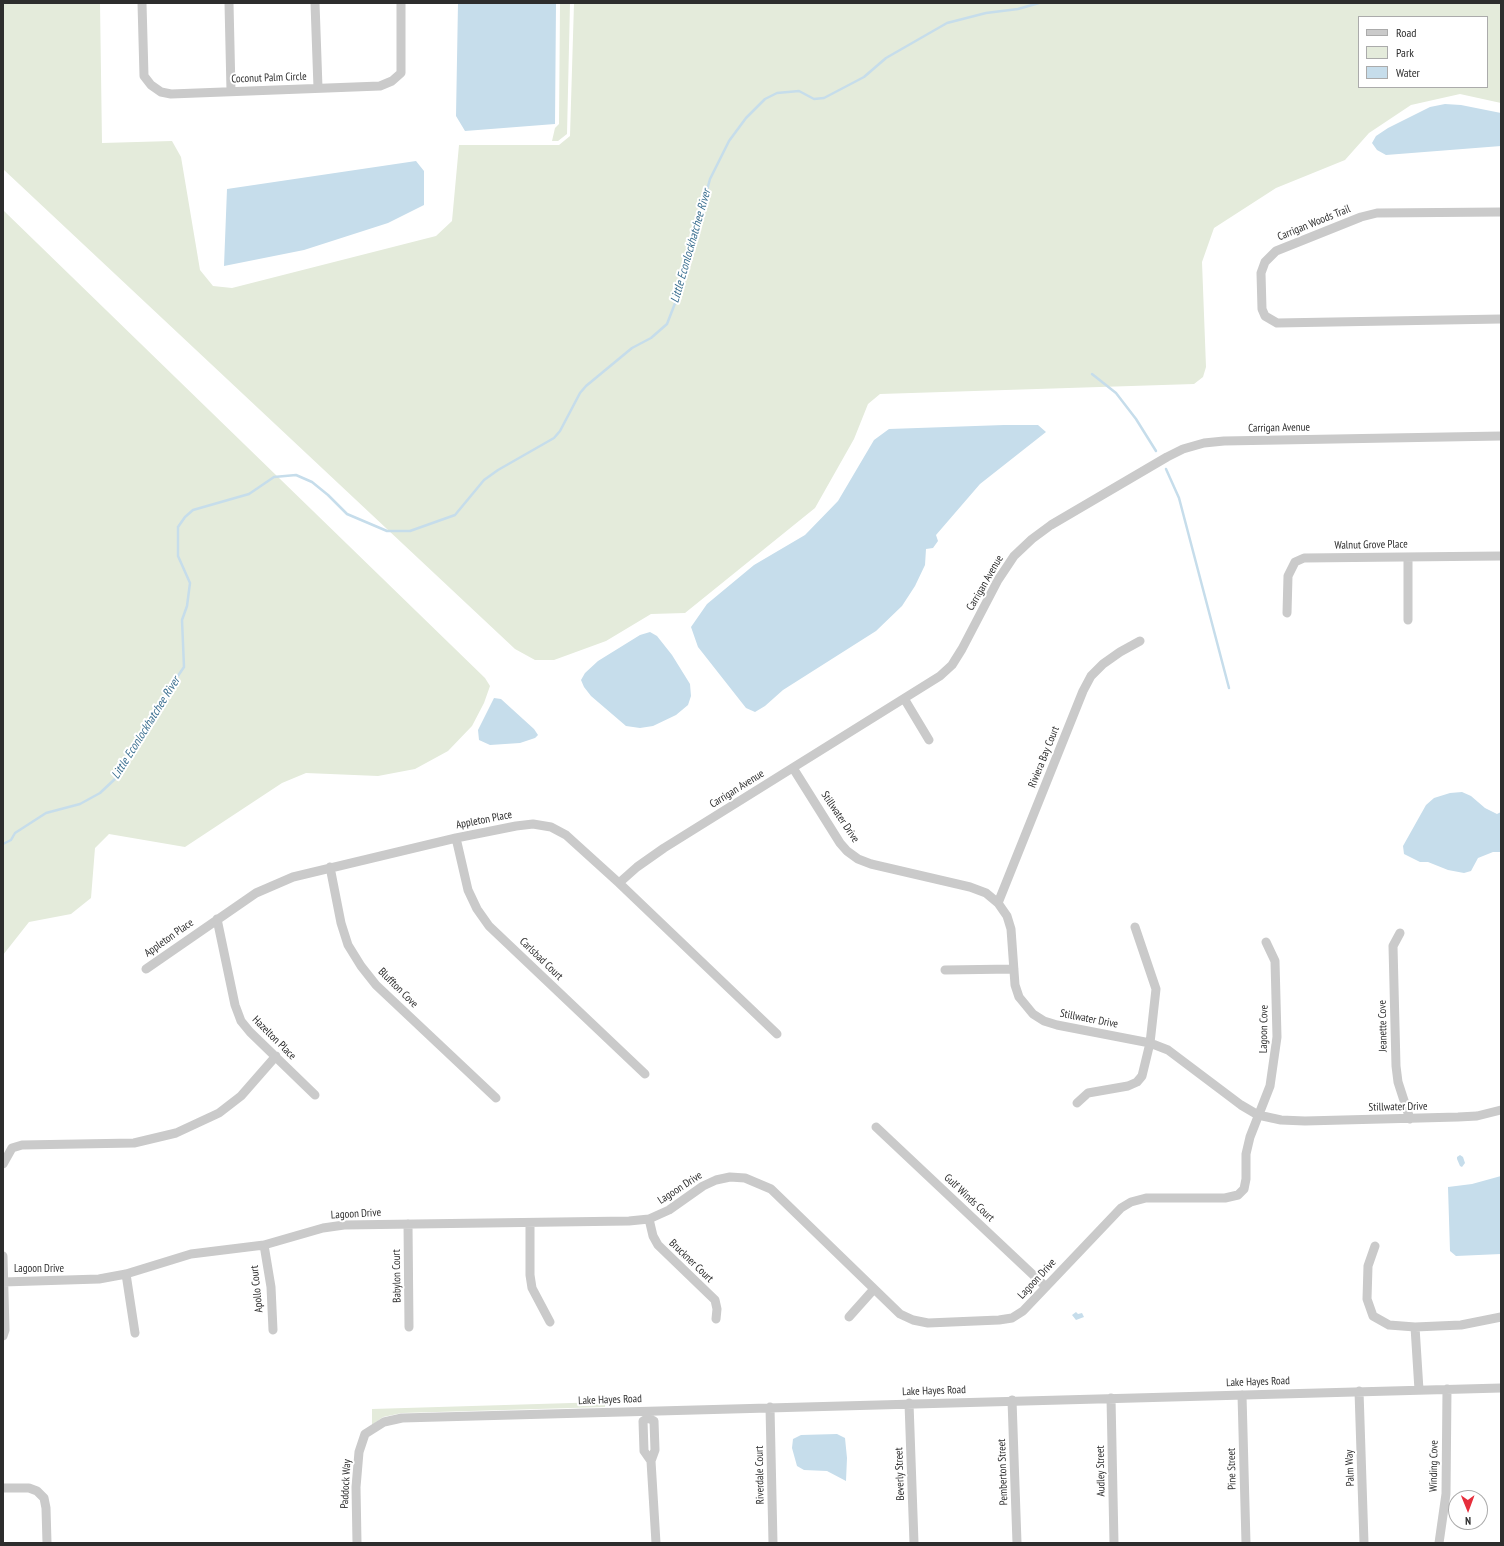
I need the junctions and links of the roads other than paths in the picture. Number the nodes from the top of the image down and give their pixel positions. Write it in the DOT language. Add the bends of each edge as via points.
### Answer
graph roads {
  1 [pos="142,3"];
  2 [pos="229,3"];
  3 [pos="315,3"];
  4 [pos="401,3"];
  5 [pos="318,88"];
  6 [pos="231,91"];
  7 [pos="1501,212"];
  8 [pos="1501,319"];
  9 [pos="1501,436"];
  10 [pos="1501,556"];
  11 [pos="1408,557"];
  12 [pos="1287,613"];
  13 [pos="1408,620"];
  14 [pos="1140,641"];
  15 [pos="905,700"];
  16 [pos="928,740"];
  17 [pos="793,768"];
  18 [pos="456,838"];
  19 [pos="330,867"];
  20 [pos="619,883"];
  21 [pos="998,903"];
  22 [pos="218,919"];
  23 [pos="1135,927"];
  24 [pos="1400,933"];
  25 [pos="1266,942"];
  26 [pos="146,969"];
  27 [pos="1014,969"];
  28 [pos="945,970"];
  29 [pos="777,1034"];
  30 [pos="1150,1043"];
  31 [pos="276,1056"];
  32 [pos="645,1074"];
  33 [pos="315,1095"];
  34 [pos="496,1098"];
  35 [pos="1077,1103"];
  36 [pos="1501,1110"];
  37 [pos="1258,1115"];
  38 [pos="1410,1119"];
  39 [pos="876,1127"];
  40 [pos="3,1164"];
  41 [pos="649,1219"];
  42 [pos="530,1223"];
  43 [pos="408,1224"];
  44 [pos="264,1245"];
  45 [pos="1375,1246"];
  46 [pos="3,1256"];
  47 [pos="126,1274"];
  48 [pos="3,1282"];
  49 [pos="1046,1287"];
  50 [pos="874,1289"];
  51 [pos="849,1317"];
  52 [pos="1501,1317"];
  53 [pos="716,1319"];
  54 [pos="550,1322"];
  55 [pos="409,1327"];
  56 [pos="1415,1327"];
  57 [pos="272,1330"];
  58 [pos="134,1333"];
  59 [pos="3,1336"];
  60 [pos="1501,1388"];
  61 [pos="1447,1389"];
  62 [pos="1419,1390"];
  63 [pos="1359,1391"];
  64 [pos="1242,1395"];
  65 [pos="1111,1398"];
  66 [pos="1012,1400"];
  67 [pos="910,1403"];
  68 [pos="770,1407"];
  69 [pos="648,1414"];
  70 [pos="370,1431"];
  71 [pos="3,1488"];
  72 [pos="47,1543"];
  73 [pos="357,1543"];
  74 [pos="656,1543"];
  75 [pos="773,1543"];
  76 [pos="914,1543"];
  77 [pos="1017,1543"];
  78 [pos="1114,1543"];
  79 [pos="1246,1543"];
  80 [pos="1364,1543"];
  81 [pos="1440,1543"];
  1 -- 6 [label="street, Coconut Palm Circle" via="144,76 151,85 161,92 171,94"];
  2 -- 6 [label="street"];
  3 -- 5 [label="street"];
  4 -- 5 [label="street, Coconut Palm Circle" via="401,73 392,81 380,86"];
  5 -- 6 [label="street, Coconut Palm Circle"];
  7 -- 8 [label="street, Carrigan Woods Trail" via="1377,213 1361,217 1276,251 1265,262 1261,273 1262,309 1265,316 1277,322"];
  9 -- 15 [label="street, Carrigan Avenue" via="1224,440 1183,449 1051,525 1032,539 1014,556 998,580 952,665"];
  10 -- 11 [label="street, Walnut Grove Place"];
  11 -- 12 [label="street, Walnut Grove Place" via="1304,558 1295,562 1288,576"];
  11 -- 13 [label="street"];
  14 -- 21 [label="street, Riviera Bay Court" via="1103,664 1091,676"];
  15 -- 16 [label="street"];
  15 -- 17 [label="street, Carrigan Avenue"];
  17 -- 20 [label="street, Carrigan Avenue" via="664,848"];
  17 -- 21 [label="street, Stillwater Drive" via="840,843 858,859 970,887 986,893"];
  18 -- 19 [label="street, Appleton Place"];
  18 -- 20 [label="street, Appleton Place" via="533,824 551,827 566,835"];
  18 -- 32 [label="street, Carlsbad Court" via="468,890 476,909 490,926"];
  19 -- 22 [label="street, Appleton Place" via="293,877 256,893"];
  19 -- 34 [label="street, Bluffton Cove" via="341,923 348,945 360,966 376,985"];
  20 -- 29 [label="street, Appleton Place"];
  21 -- 27 [label="street, Stillwater Drive" via="1007,916 1011,929"];
  22 -- 26 [label="street, Appleton Place"];
  22 -- 31 [label="street, Hazelton Place" via="235,1005 241,1021"];
  23 -- 30 [label="street" via="1156,989"];
  24 -- 38 [label="street, Jeanette Cove" via="1393,946 1396,1066 1398,1082"];
  25 -- 37 [label="street, Lagoon Cove" via="1275,961 1278,1037 1270,1086"];
  27 -- 28 [label="street"];
  27 -- 30 [label="street, Stillwater Drive" via="1014,986 1024,1006 1044,1021"];
  30 -- 35 [label="street" via="1142,1076 1136,1082 1128,1086 1088,1093"];
  30 -- 37 [label="street, Stillwater Drive" via="1168,1050"];
  31 -- 33 [label="street, Hazelton Place"];
  31 -- 40 [label="street" via="241,1096 219,1113 176,1133 134,1143 22,1145 12,1148"];
  36 -- 38 [label="street, Stillwater Drive" via="1477,1116"];
  37 -- 38 [label="street, Stillwater Drive" via="1281,1120 1305,1121"];
  37 -- 49 [label="street, Lagoon Drive" via="1246,1154 1244,1188 1238,1195 1225,1198 1146,1198 1131,1202 1121,1208"];
  39 -- 49 [label="street, Gulf Winds Court"];
  41 -- 42 [label="street, Lagoon Drive"];
  41 -- 50 [label="street, Lagoon Drive" via="669,1210 716,1180 730,1177 745,1178 771,1189"];
  41 -- 53 [label="street, Bruckner Court" via="658,1245 715,1300"];
  42 -- 43 [label="street, Lagoon Drive"];
  42 -- 54 [label="street" via="532,1288"];
  43 -- 44 [label="street, Lagoon Drive" via="344,1225 323,1228"];
  43 -- 55 [label="street, Babylon Court"];
  44 -- 47 [label="street, Lagoon Drive" via="191,1254"];
  44 -- 57 [label="street, Apollo Court" via="271,1287"];
  45 -- 56 [label="street" via="1368,1266 1367,1299 1373,1316 1389,1325"];
  46 -- 48 [label="street, Lagoon Drive"];
  47 -- 48 [label="street, Lagoon Drive" via="81,1281"];
  47 -- 58 [label="street"];
  48 -- 59 [label="street"];
  49 -- 50 [label="street, Lagoon Drive" via="1023,1311 1012,1318 928,1323 900,1314"];
  50 -- 51 [label="street"];
  52 -- 56 [label="street" via="1461,1325"];
  56 -- 62 [label="street"];
  60 -- 61 [label="street, Lake Hayes Road"];
  61 -- 62 [label="street, Lake Hayes Road"];
  61 -- 81 [label="street, Winding Cove" via="1446,1494"];
  62 -- 63 [label="street, Lake Hayes Road"];
  63 -- 64 [label="street, Lake Hayes Road"];
  63 -- 80 [label="street, Palm Way"];
  64 -- 65 [label="street, Lake Hayes Road"];
  64 -- 79 [label="street, Pine Street"];
  65 -- 66 [label="street, Lake Hayes Road"];
  65 -- 78 [label="street, Audley Street"];
  66 -- 67 [label="street, Lake Hayes Road"];
  66 -- 77 [label="street, Pemberton Street"];
  67 -- 68 [label="street, Lake Hayes Road"];
  67 -- 76 [label="street, Beverly Street"];
  68 -- 69 [label="street, Lake Hayes Road"];
  68 -- 75 [label="street, Riverdale Court"];
  69 -- 70 [label="street, Lake Hayes Road" via="402,1418 384,1422"];
  69 -- 74 [label="street" via="654,1421 655,1450 651,1461"];
  70 -- 73 [label="street, Paddock Way" via="365,1434 360,1452 356,1487"];
  71 -- 72 [label="street" via="29,1488 44,1498"];
}
